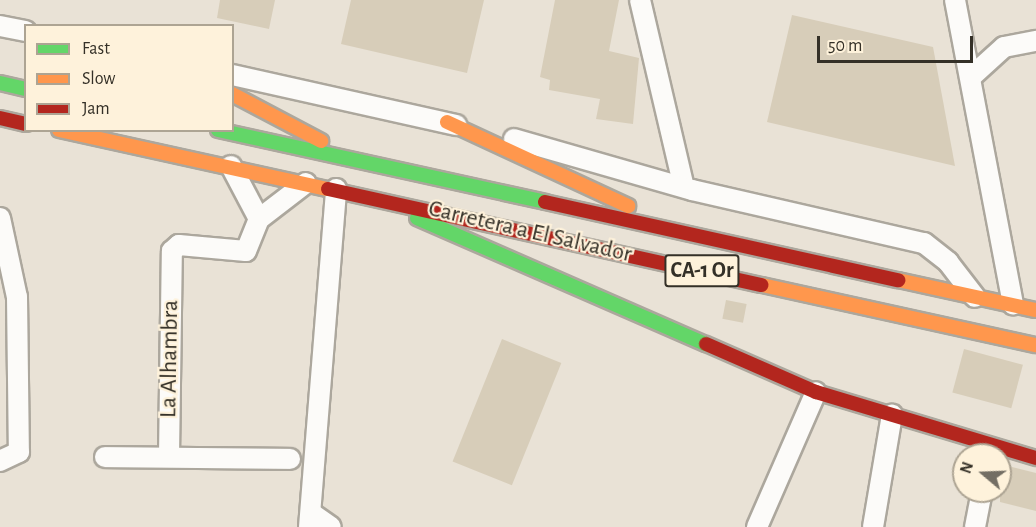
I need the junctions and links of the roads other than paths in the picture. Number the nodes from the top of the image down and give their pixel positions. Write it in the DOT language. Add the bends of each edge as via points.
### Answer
graph roads {
  1 [pos="640,0"];
  2 [pos="955,0"];
  3 [pos="0,26"];
  4 [pos="24,31"];
  5 [pos="1036,42"];
  6 [pos="234,75"];
  7 [pos="972,76"];
  8 [pos="0,83"];
  9 [pos="24,89"];
  10 [pos="234,95"];
  11 [pos="0,118"];
  12 [pos="447,122"];
  13 [pos="24,124"];
  14 [pos="69,132"];
  15 [pos="227,132"];
  16 [pos="357,160"];
  17 [pos="231,166"];
  18 [pos="306,183"];
  19 [pos="684,187"];
  20 [pos="336,189"];
  21 [pos="369,196"];
  22 [pos="0,218"];
  23 [pos="259,219"];
  24 [pos="676,229"];
  25 [pos="528,232"];
  26 [pos="518,264"];
  27 [pos="8,297"];
  28 [pos="975,297"];
  29 [pos="1036,310"];
  30 [pos="1017,320"];
  31 [pos="1036,345"];
  32 [pos="816,392"];
  33 [pos="892,415"];
  34 [pos="970,443"];
  35 [pos="1012,454"];
  36 [pos="169,456"];
  37 [pos="105,457"];
  38 [pos="1036,458"];
  39 [pos="290,459"];
  40 [pos="0,461"];
  41 [pos="980,503"];
  42 [pos="310,520"];
  43 [pos="331,527"];
  44 [pos="757,527"];
  45 [pos="873,527"];
  46 [pos="975,527"];
  1 -- 19 [label="street"];
  2 -- 7 [label="street"];
  3 -- 4 [label="street"];
  5 -- 7 [label="street" via="1004,48"];
  6 -- 12 [label="street"];
  7 -- 30 [label="street"];
  8 -- 9 [label="main road"];
  10 -- 16 [label="main road"];
  11 -- 13 [label="main road"];
  12 -- 19 [label="street"];
  12 -- 24 [label="main road"];
  14 -- 17 [label="main road, Carretera a El Salvador / CA-1 Or"];
  15 -- 16 [label="main road, Carretera a El Salvador / CA-1 Or"];
  16 -- 24 [label="main road, Carretera a El Salvador / CA-1 Or"];
  17 -- 18 [label="main road, Carretera a El Salvador / CA-1 Or"];
  17 -- 23 [label="street"];
  18 -- 20 [label="main road, Carretera a El Salvador / CA-1 Or"];
  18 -- 23 [label="street"];
  19 -- 28 [label="street" via="924,243 948,262"];
  20 -- 21 [label="main road, Carretera a El Salvador / CA-1 Or"];
  20 -- 42 [label="street"];
  21 -- 25 [label="main road, Carretera a El Salvador / CA-1 Or"];
  21 -- 26 [label="main road"];
  22 -- 27 [label="street"];
  23 -- 36 [label="street, La Alhambra" via="246,251 179,245 172,251"];
  24 -- 28 [label="main road, Carretera a El Salvador / CA-1 Or"];
  25 -- 26 [label="main road"];
  25 -- 30 [label="main road, Carretera a El Salvador / CA-1 Or"];
  26 -- 32 [label="main road"];
  27 -- 40 [label="street" via="19,452"];
  28 -- 30 [label="main road, Carretera a El Salvador / CA-1 Or"];
  29 -- 30 [label="main road, Carretera a El Salvador / CA-1 Or"];
  30 -- 31 [label="main road, Carretera a El Salvador / CA-1 Or"];
  32 -- 33 [label="main road"];
  32 -- 44 [label="street"];
  33 -- 34 [label="main road"];
  33 -- 45 [label="street"];
  35 -- 38 [label="main road"];
  36 -- 37 [label="street"];
  36 -- 39 [label="street"];
  41 -- 46 [label="street"];
  42 -- 43 [label="street"];
}
